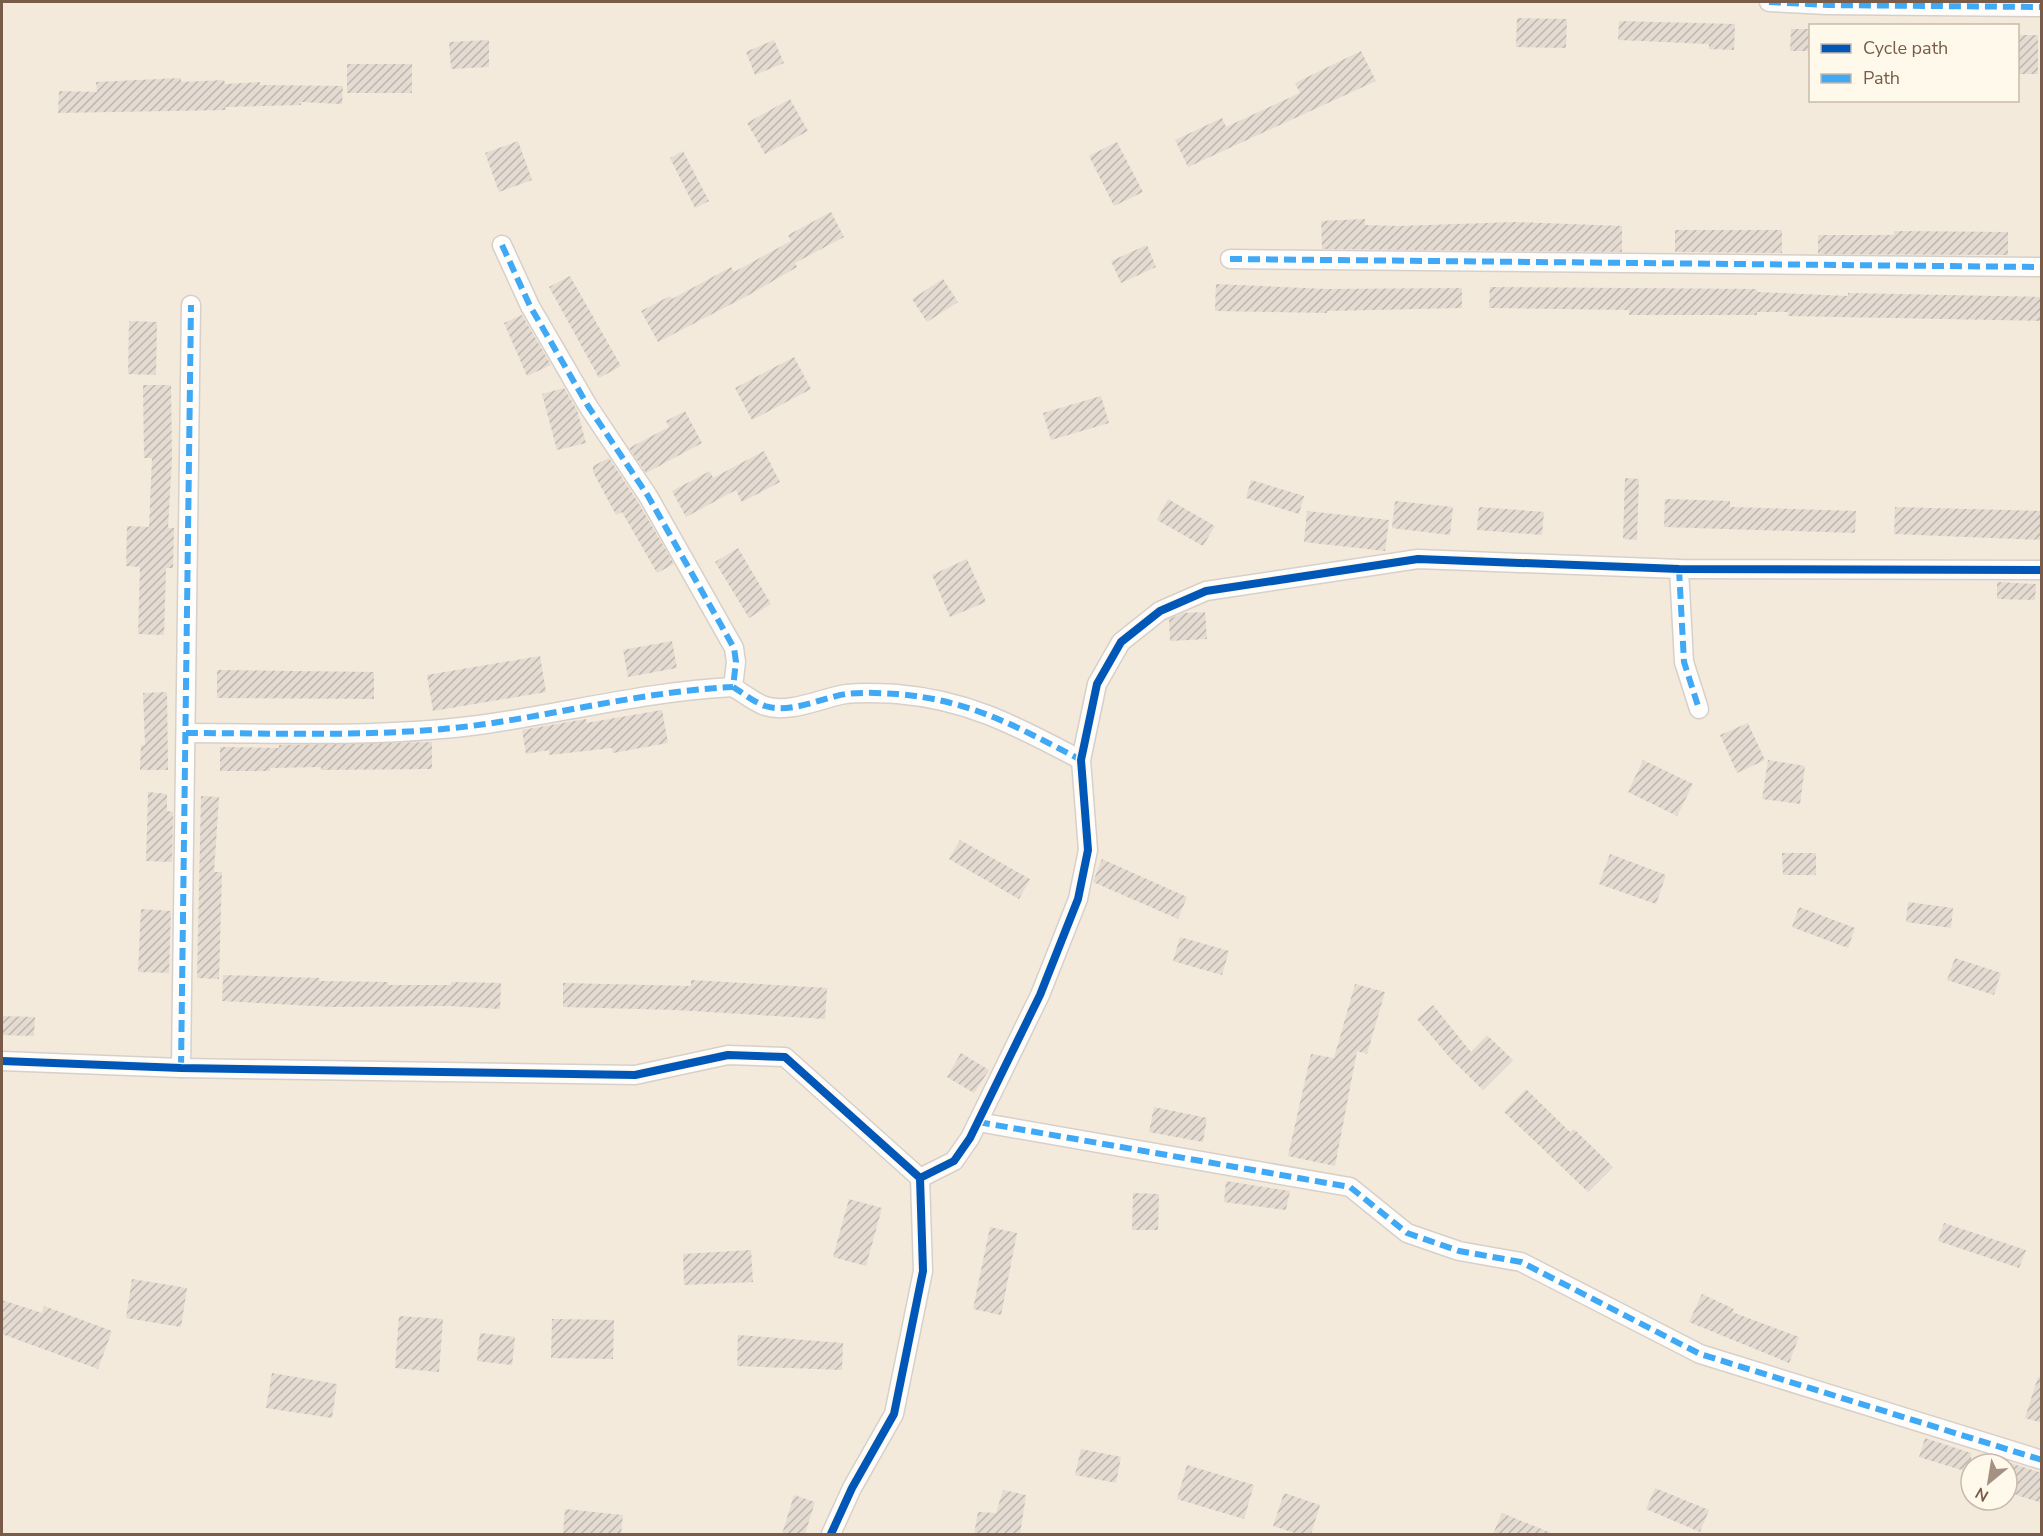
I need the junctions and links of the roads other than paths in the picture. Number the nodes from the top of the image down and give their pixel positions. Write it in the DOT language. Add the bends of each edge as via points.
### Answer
graph roads {
  1 [pos="1769,2"];
  2 [pos="1827,3"];
  3 [pos="2042,7"];
  4 [pos="502,245"];
  5 [pos="1230,259"];
  6 [pos="2042,267"];
  7 [pos="191,305"];
  8 [pos="1679,569"];
  9 [pos="2042,570"];
  10 [pos="734,687"];
  11 [pos="1699,709"];
  12 [pos="186,733"];
  13 [pos="1081,760"];
  14 [pos="2,1061"];
  15 [pos="181,1068"];
  16 [pos="978,1122"];
  17 [pos="920,1178"];
  18 [pos="2042,1460"];
  19 [pos="831,1534"];
  1 -- 2 [label="street"];
  2 -- 3 [label="street"];
  4 -- 10 [label="street" via="536,316 588,406 648,496 734,648"];
  5 -- 6 [label="street"];
  7 -- 12 [label="street"];
  8 -- 9 [label="street"];
  8 -- 11 [label="street" via="1684,662"];
  8 -- 13 [label="street" via="1418,559 1206,591 1160,611 1121,642 1097,684"];
  10 -- 12 [label="street" via="671,692 485,724 424,730"];
  10 -- 13 [label="street" via="765,706 789,708 848,694 937,698 973,707"];
  12 -- 15 [label="street"];
  13 -- 16 [label="street" via="1088,850 1078,899 1040,995"];
  14 -- 15 [label="street"];
  15 -- 17 [label="street" via="635,1075 728,1055 785,1057"];
  16 -- 17 [label="street" via="954,1161"];
  16 -- 18 [label="street" via="1350,1186 1407,1233 1459,1251 1521,1262 1700,1354"];
  17 -- 19 [label="street" via="923,1270 894,1414"];
}
